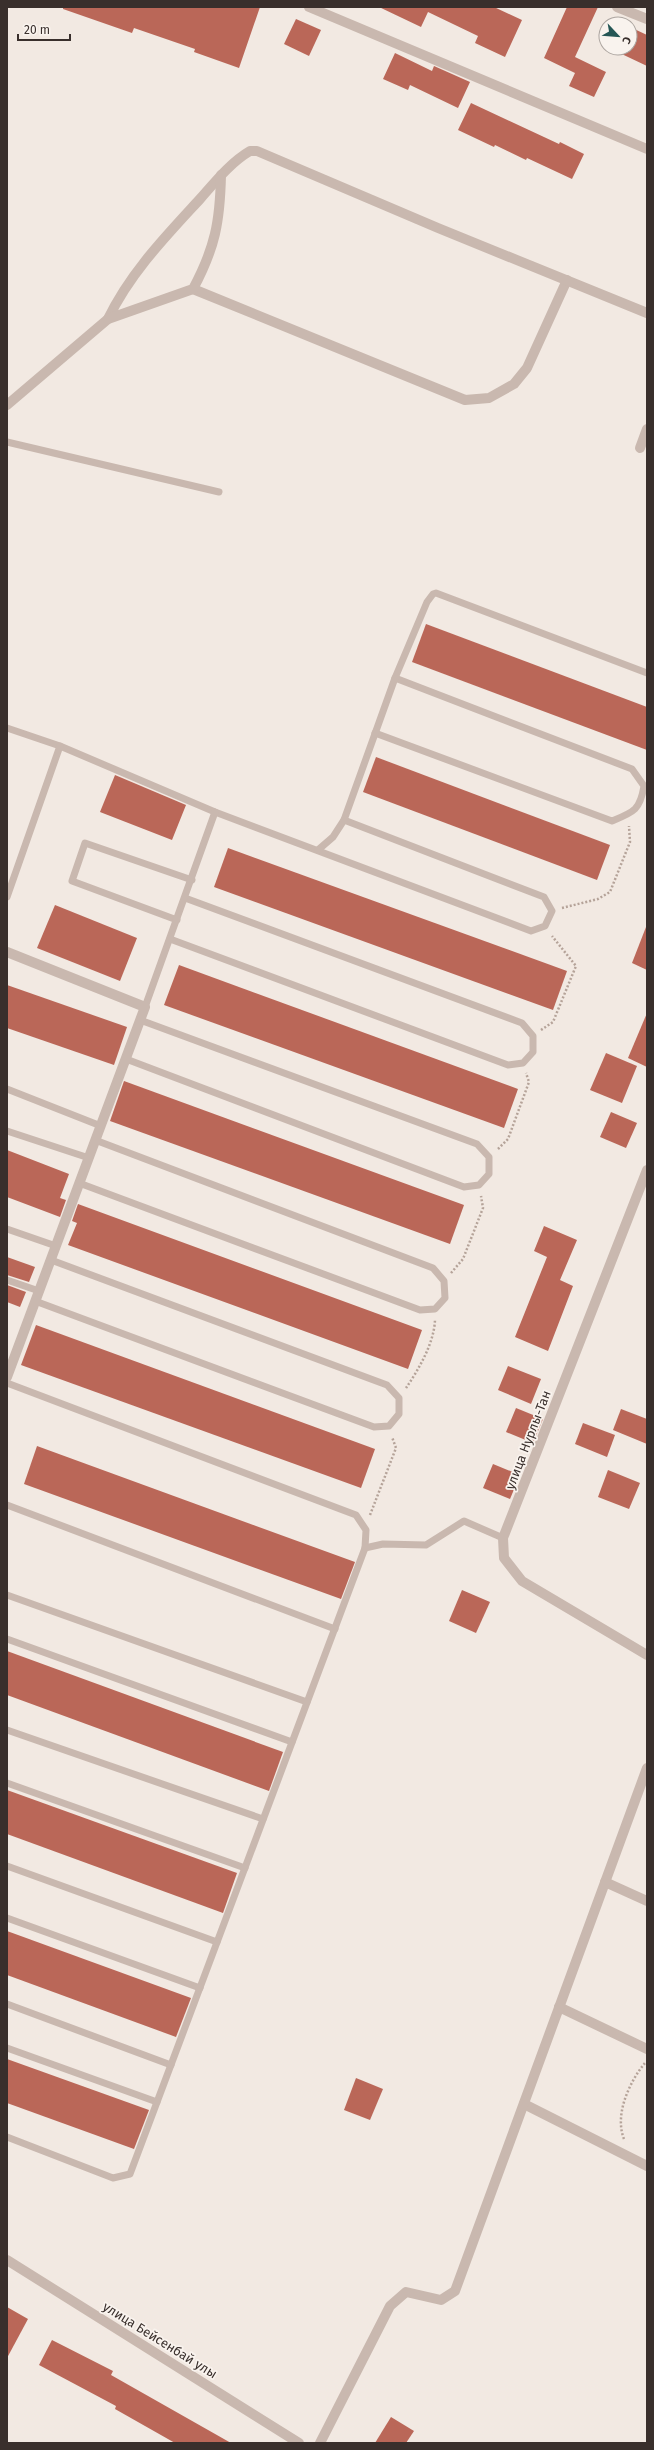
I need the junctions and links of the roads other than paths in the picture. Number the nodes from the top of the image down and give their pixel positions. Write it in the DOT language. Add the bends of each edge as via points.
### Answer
graph roads {
  1 [pos="309,7"];
  2 [pos="617,7"];
  3 [pos="647,19"];
  4 [pos="647,149"];
  5 [pos="221,175"];
  6 [pos="567,280"];
  7 [pos="193,289"];
  8 [pos="647,314"];
  9 [pos="108,319"];
  10 [pos="7,405"];
  11 [pos="647,429"];
  12 [pos="7,442"];
  13 [pos="640,448"];
  14 [pos="219,492"];
  15 [pos="647,673"];
  16 [pos="395,678"];
  17 [pos="7,728"];
  18 [pos="375,733"];
  19 [pos="60,746"];
  20 [pos="215,812"];
  21 [pos="344,820"];
  22 [pos="318,850"];
  23 [pos="192,880"];
  24 [pos="7,897"];
  25 [pos="186,898"];
  26 [pos="177,920"];
  27 [pos="170,939"];
  28 [pos="7,952"];
  29 [pos="145,1006"];
  30 [pos="140,1020"];
  31 [pos="126,1059"];
  32 [pos="7,1089"];
  33 [pos="101,1126"];
  34 [pos="7,1131"];
  35 [pos="95,1140"];
  36 [pos="89,1158"];
  37 [pos="647,1170"];
  38 [pos="80,1183"];
  39 [pos="7,1229"];
  40 [pos="56,1246"];
  41 [pos="51,1260"];
  42 [pos="7,1280"];
  43 [pos="37,1296"];
  44 [pos="10,1359"];
  45 [pos="7,1377"];
  46 [pos="7,1383"];
  47 [pos="7,1505"];
  48 [pos="504,1538"];
  49 [pos="365,1548"];
  50 [pos="7,1594"];
  51 [pos="335,1629"];
  52 [pos="7,1639"];
  53 [pos="647,1655"];
  54 [pos="307,1702"];
  55 [pos="7,1730"];
  56 [pos="292,1742"];
  57 [pos="647,1768"];
  58 [pos="7,1783"];
  59 [pos="263,1819"];
  60 [pos="7,1866"];
  61 [pos="245,1868"];
  62 [pos="605,1882"];
  63 [pos="647,1900"];
  64 [pos="7,1918"];
  65 [pos="217,1942"];
  66 [pos="200,1988"];
  67 [pos="7,2004"];
  68 [pos="560,2007"];
  69 [pos="7,2048"];
  70 [pos="647,2049"];
  71 [pos="171,2065"];
  72 [pos="157,2102"];
  73 [pos="524,2104"];
  74 [pos="7,2137"];
  75 [pos="647,2166"];
  76 [pos="7,2260"];
  77 [pos="299,2443"];
  78 [pos="320,2443"];
  1 -- 4 [label="street"];
  2 -- 3 [label="street"];
  5 -- 6 [label="street" via="244,154 257,151"];
  5 -- 7 [label="street" via="220,213 212,250"];
  5 -- 9 [label="street" via="158,244 117,300"];
  6 -- 7 [label="street" via="527,368 514,384 489,398 465,400"];
  6 -- 8 [label="street"];
  7 -- 9 [label="street"];
  9 -- 10 [label="street"];
  11 -- 13 [label="street"];
  12 -- 14 [label="lane"];
  15 -- 16 [label="lane" via="436,593 430,596"];
  16 -- 18 [label="lane"];
  16 -- 18 [label="lane" via="632,769 644,786 641,803 629,814 612,821"];
  17 -- 19 [label="lane"];
  18 -- 21 [label="lane"];
  19 -- 20 [label="lane"];
  19 -- 24 [label="lane"];
  20 -- 22 [label="lane"];
  20 -- 23 [label="lane"];
  21 -- 22 [label="lane" via="333,837"];
  21 -- 22 [label="lane" via="544,897 552,911 545,926 531,931"];
  23 -- 25 [label="lane"];
  23 -- 26 [label="lane" via="86,843 72,881"];
  25 -- 26 [label="lane"];
  25 -- 27 [label="lane" via="522,1022 532,1036 533,1052 523,1063 508,1065"];
  26 -- 27 [label="lane"];
  27 -- 29 [label="lane"];
  28 -- 29 [label="street"];
  29 -- 30 [label="street"];
  30 -- 31 [label="street"];
  30 -- 31 [label="lane" via="477,1144 489,1157 489,1174 479,1185 464,1187"];
  31 -- 33 [label="street"];
  32 -- 33 [label="lane"];
  33 -- 35 [label="street"];
  34 -- 36 [label="lane"];
  35 -- 36 [label="street"];
  35 -- 38 [label="lane" via="433,1268 444,1281 445,1298 435,1309 420,1310"];
  36 -- 38 [label="street"];
  37 -- 48 [label="street, улица Нурлы-Тан"];
  38 -- 40 [label="street"];
  39 -- 40 [label="lane"];
  40 -- 41 [label="street"];
  41 -- 43 [label="street"];
  41 -- 43 [label="lane" via="387,1385 399,1398 399,1414 389,1426 374,1427"];
  42 -- 43 [label="lane"];
  43 -- 44 [label="street"];
  44 -- 45 [label="street"];
  46 -- 49 [label="lane" via="356,1515 365,1528"];
  47 -- 51 [label="lane"];
  48 -- 49 [label="lane" via="464,1521 426,1545 383,1544"];
  48 -- 53 [label="street, улица Нурлы-Тан" via="504,1558 522,1581"];
  49 -- 51 [label="lane"];
  50 -- 54 [label="lane"];
  51 -- 54 [label="lane"];
  52 -- 56 [label="lane"];
  54 -- 56 [label="lane"];
  55 -- 59 [label="lane"];
  56 -- 59 [label="lane"];
  57 -- 62 [label="street"];
  58 -- 61 [label="lane"];
  59 -- 61 [label="lane"];
  60 -- 65 [label="lane"];
  61 -- 65 [label="lane"];
  62 -- 63 [label="street"];
  62 -- 68 [label="street"];
  64 -- 66 [label="lane"];
  65 -- 66 [label="lane"];
  66 -- 71 [label="lane"];
  67 -- 71 [label="lane"];
  68 -- 70 [label="street"];
  68 -- 73 [label="street"];
  69 -- 72 [label="lane"];
  71 -- 72 [label="lane"];
  72 -- 74 [label="lane" via="130,2174 113,2178"];
  73 -- 75 [label="street"];
  73 -- 78 [label="street" via="455,2291 441,2300 406,2292 390,2306"];
  76 -- 77 [label="street, улица Бейсенбай улы"];
}
